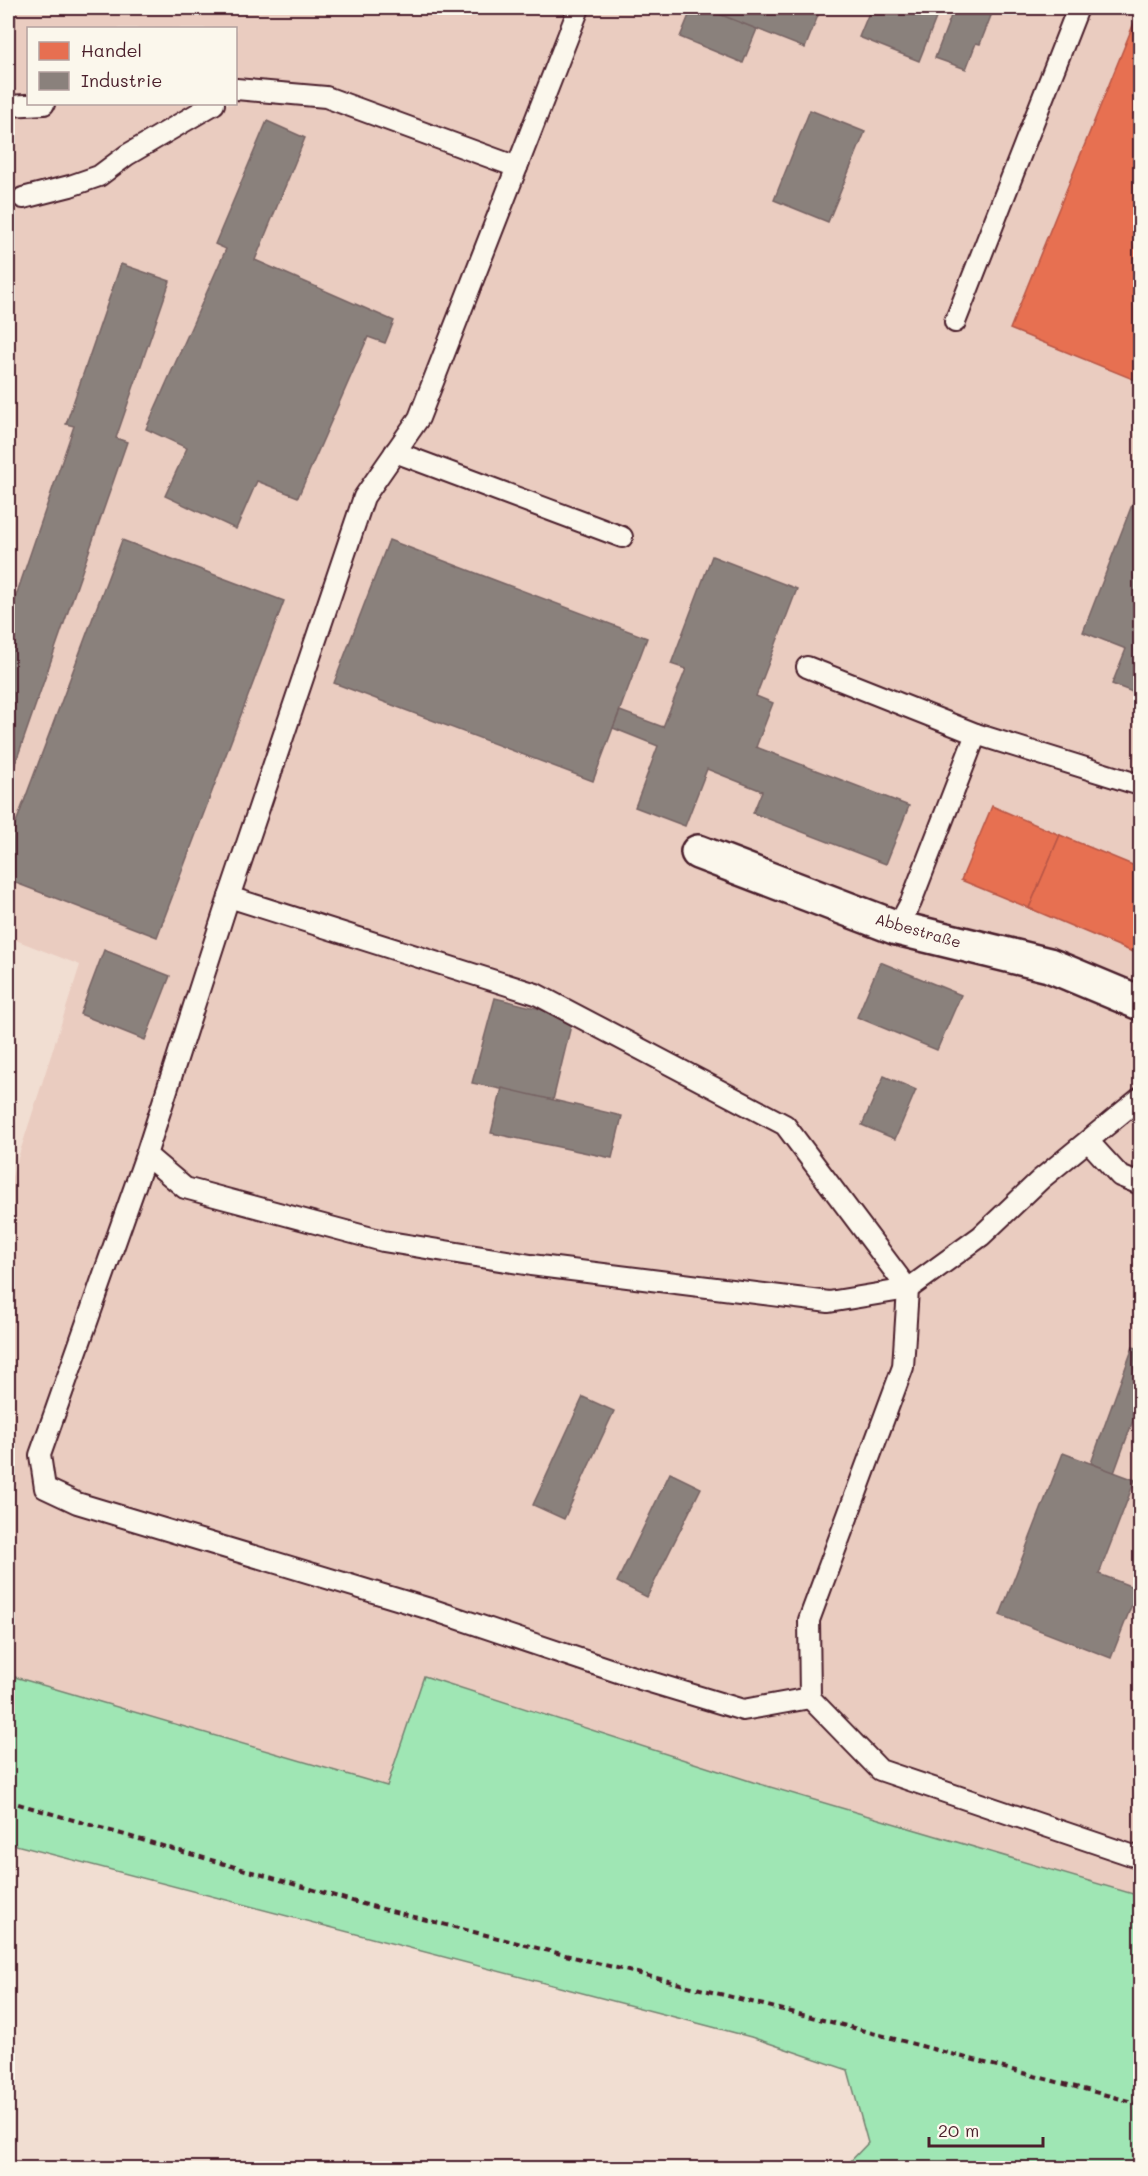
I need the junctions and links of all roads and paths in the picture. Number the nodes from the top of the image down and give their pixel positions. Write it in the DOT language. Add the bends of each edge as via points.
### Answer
graph roads {
  1 [pos="579,8"];
  2 [pos="1078,8"];
  3 [pos="237,89"];
  4 [pos="27,105"];
  5 [pos="212,105"];
  6 [pos="8,106"];
  7 [pos="517,167"];
  8 [pos="23,198"];
  9 [pos="955,322"];
  10 [pos="395,452"];
  11 [pos="622,537"];
  12 [pos="807,667"];
  13 [pos="976,734"];
  14 [pos="1140,785"];
  15 [pos="698,852"];
  16 [pos="229,897"];
  17 [pos="897,928"];
  18 [pos="1140,1003"];
  19 [pos="1140,1098"];
  20 [pos="1088,1141"];
  21 [pos="146,1155"];
  22 [pos="1140,1184"];
  23 [pos="908,1289"];
  24 [pos="810,1698"];
  25 [pos="8,1801"];
  26 [pos="1140,1858"];
  27 [pos="1140,2104"];
  1 -- 7 [label="lane"];
  2 -- 9 [label="lane"];
  3 -- 7 [label="lane" via="326,97"];
  4 -- 6 [label="lane"];
  5 -- 8 [label="lane" via="127,155 99,177"];
  7 -- 10 [label="lane" via="419,418"];
  10 -- 11 [label="lane"];
  10 -- 16 [label="lane" via="364,497"];
  12 -- 13 [label="lane"];
  13 -- 14 [label="lane"];
  13 -- 17 [label="lane" via="911,903"];
  15 -- 17 [label="street, Abbestraße"];
  16 -- 21 [label="lane"];
  16 -- 23 [label="lane" via="536,994 785,1125"];
  17 -- 18 [label="street, Abbestraße" via="1049,965"];
  19 -- 20 [label="lane"];
  20 -- 22 [label="lane" via="1120,1176"];
  20 -- 23 [label="lane" via="981,1236"];
  21 -- 23 [label="lane" via="185,1188 383,1241 531,1265 829,1302"];
  21 -- 24 [label="lane" via="40,1455 45,1488 77,1503 743,1710"];
  23 -- 24 [label="lane" via="903,1367 809,1620"];
  24 -- 26 [label="lane" via="880,1770"];
  25 -- 27 [label="path" via="359,1903"];
}
